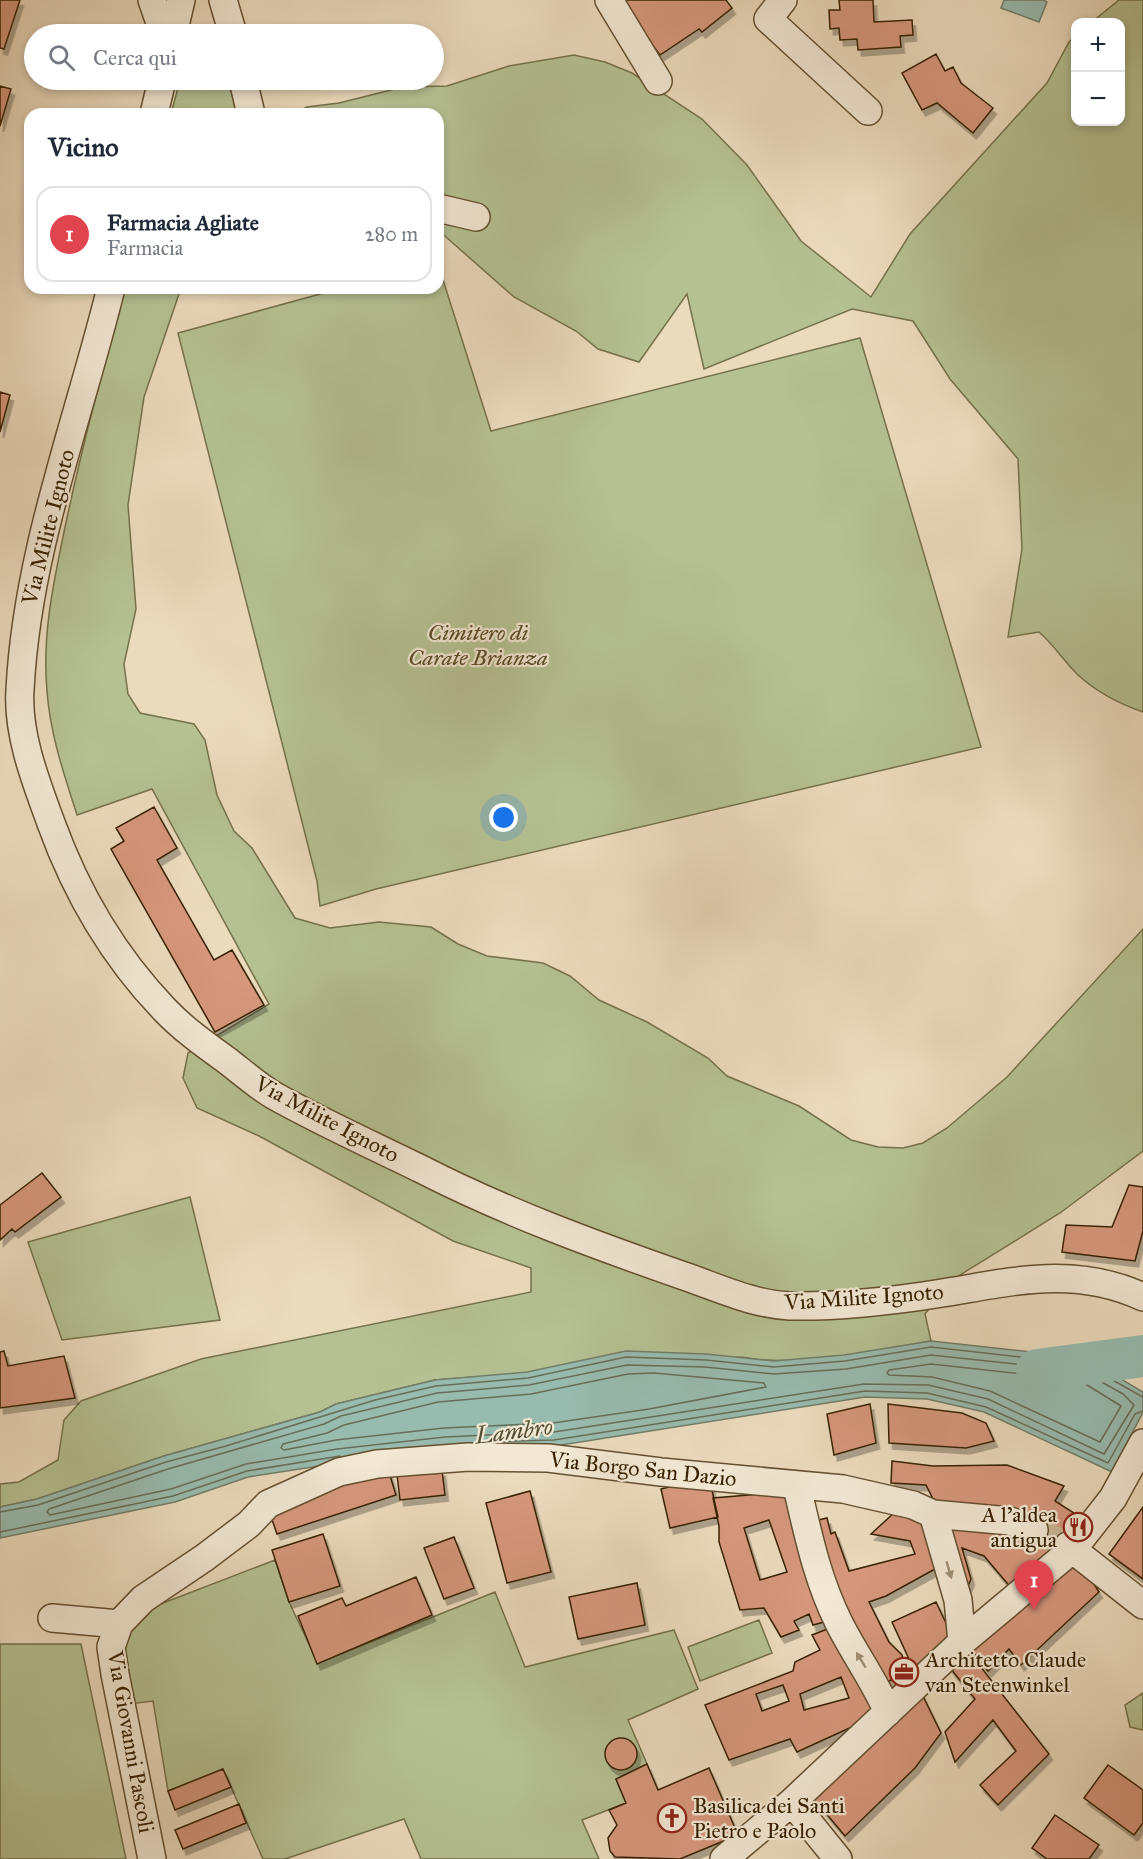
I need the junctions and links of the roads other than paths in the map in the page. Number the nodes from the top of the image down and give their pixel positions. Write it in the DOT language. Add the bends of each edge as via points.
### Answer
graph roads {
  1 [pos="152,0"];
  2 [pos="181,0"];
  3 [pos="223,0"];
  4 [pos="609,0"];
  5 [pos="783,0"];
  6 [pos="160,24"];
  7 [pos="175,24"];
  8 [pos="230,24"];
  9 [pos="658,81"];
  10 [pos="160,90"];
  11 [pos="245,90"];
  12 [pos="155,108"];
  13 [pos="250,108"];
  14 [pos="868,111"];
  15 [pos="444,209"];
  16 [pos="476,217"];
  17 [pos="109,294"];
  18 [pos="0,672"];
  19 [pos="20,707"];
  20 [pos="1143,1296"];
  21 [pos="1143,1443"];
  22 [pos="797,1487"];
  23 [pos="933,1514"];
  24 [pos="1034,1530"];
  25 [pos="1071,1548"];
  26 [pos="143,1599"];
  27 [pos="1143,1605"];
  28 [pos="52,1618"];
  29 [pos="119,1624"];
  30 [pos="962,1642"];
  31 [pos="888,1712"];
  32 [pos="792,1803"];
  33 [pos="152,1859"];
  34 [pos="724,1859"];
  35 [pos="838,1859"];
  1 -- 6 [label="street"];
  2 -- 7 [label="street"];
  3 -- 8 [label="street"];
  4 -- 9 [label="street"];
  5 -- 14 [label="street" via="768,20"];
  10 -- 12 [label="street"];
  11 -- 13 [label="street"];
  15 -- 16 [label="street"];
  17 -- 19 [label="street, Via Milite Ignoto" via="37,557 24,637"];
  18 -- 19 [label="street"];
  19 -- 20 [label="street, Via Milite Ignoto" via="41,794 87,904 164,1009 270,1093 455,1187 587,1242 734,1296 788,1306 910,1298 1025,1279 1063,1277"];
  21 -- 25 [label="street" via="1113,1498"];
  22 -- 23 [label="street, Via Borgo San Dazio" via="843,1489 913,1505"];
  22 -- 26 [label="street, Via Borgo San Dazio" via="548,1458 468,1457 377,1464 339,1472 268,1504 249,1524"];
  31 -- 22 [label="street, one-way" via="839,1624 820,1580"];
  23 -- 24 [label="street, Via Borgo San Dazio" via="1010,1521"];
  23 -- 30 [label="street, one-way" via="958,1600"];
  25 -- 27 [label="street"];
  25 -- 30 [label="street"];
  26 -- 29 [label="street, Via Giovanni Pascoli"];
  28 -- 29 [label="street"];
  29 -- 33 [label="street, Via Giovanni Pascoli" via="111,1647"];
  30 -- 31 [label="street"];
  31 -- 32 [label="street"];
  32 -- 34 [label="street"];
  32 -- 35 [label="street"];
}
